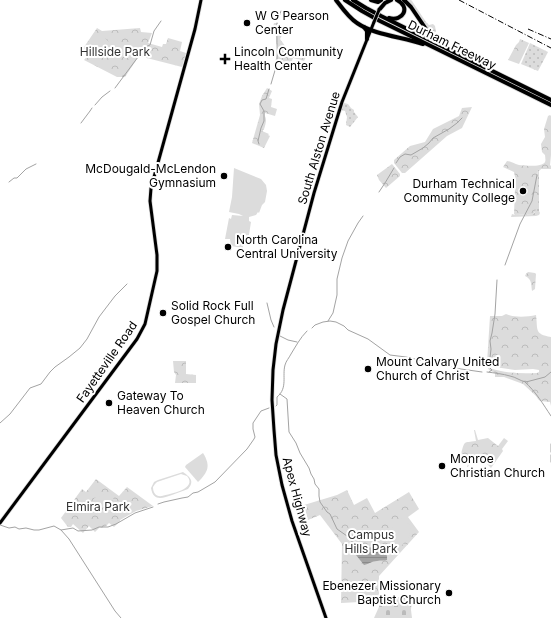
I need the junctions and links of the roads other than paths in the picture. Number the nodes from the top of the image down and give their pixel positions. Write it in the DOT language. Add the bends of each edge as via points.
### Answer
graph roads {
  1 [pos="200,0"];
  2 [pos="336,0"];
  3 [pos="345,0"];
  4 [pos="353,0"];
  5 [pos="371,0"];
  6 [pos="381,0"];
  7 [pos="391,0"];
  8 [pos="397,0"];
  9 [pos="404,0"];
  10 [pos="379,10"];
  11 [pos="381,16"];
  12 [pos="364,27"];
  13 [pos="370,30"];
  14 [pos="367,38"];
  15 [pos="447,48"];
  16 [pos="438,49"];
  17 [pos="526,90"];
  18 [pos="533,93"];
  19 [pos="551,100"];
  20 [pos="551,105"];
  21 [pos="290,282"];
  22 [pos="0,523"];
  23 [pos="326,618"];
  1 -- 22 [label="main road, Fayetteville Road" via="195,29 151,185 150,201 158,263 144,327"];
  2 -- 12 [label="highway" via="352,20"];
  3 -- 16 [label="highway, Durham Freeway" via="369,15"];
  4 -- 11 [label="highway, Durham Freeway"];
  5 -- 6 [label="highway"];
  6 -- 10 [label="main road, South Alston Avenue"];
  7 -- 10 [label="highway"];
  8 -- 11 [label="highway" via="404,7 402,16 394,19"];
  9 -- 15 [label="highway" via="428,32"];
  10 -- 13 [label="main road, South Alston Avenue, bridge"];
  11 -- 15 [label="highway, Durham Freeway"];
  12 -- 13 [label="highway"];
  12 -- 14 [label="highway" via="367,30"];
  13 -- 14 [label="main road, South Alston Avenue"];
  13 -- 16 [label="highway"];
  14 -- 21 [label="main road, South Alston Avenue" via="342,102"];
  15 -- 17 [label="highway, Durham Freeway"];
  16 -- 17 [label="highway, Durham Freeway"];
  17 -- 18 [label="highway, Durham Freeway"];
  18 -- 19 [label="highway, Durham Freeway"];
  18 -- 20 [label="highway, Durham Freeway"];
  21 -- 23 [label="main road, Apex Highway" via="280,322 274,363 272,400 275,447 287,504"];
}
